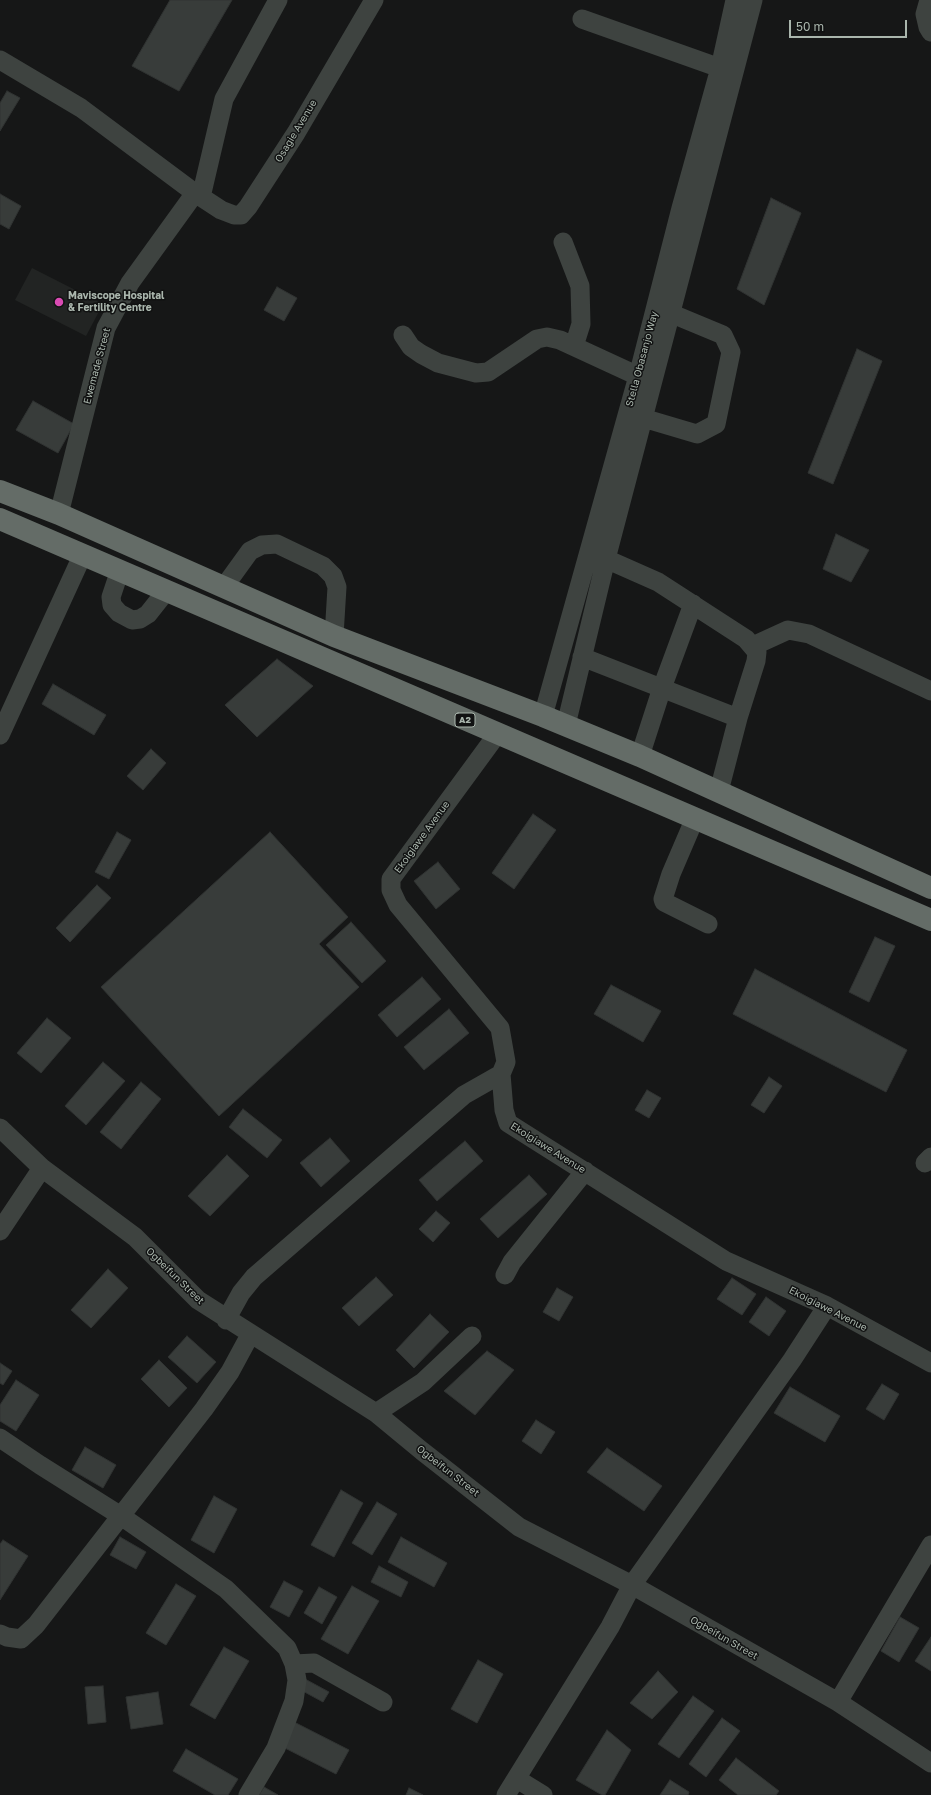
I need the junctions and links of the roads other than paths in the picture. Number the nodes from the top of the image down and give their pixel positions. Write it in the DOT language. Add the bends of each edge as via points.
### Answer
graph roads {
  1 [pos="278,0"];
  2 [pos="374,0"];
  3 [pos="735,0"];
  4 [pos="752,0"];
  5 [pos="929,0"];
  6 [pos="582,19"];
  7 [pos="931,32"];
  8 [pos="1,63"];
  9 [pos="720,68"];
  10 [pos="198,195"];
  11 [pos="563,242"];
  12 [pos="670,313"];
  13 [pos="403,335"];
  14 [pos="574,346"];
  15 [pos="638,376"];
  16 [pos="643,418"];
  17 [pos="0,491"];
  18 [pos="58,514"];
  19 [pos="0,519"];
  20 [pos="83,554"];
  21 [pos="606,559"];
  22 [pos="120,570"];
  23 [pos="224,587"];
  24 [pos="167,590"];
  25 [pos="694,604"];
  26 [pos="334,636"];
  27 [pos="754,646"];
  28 [pos="582,657"];
  29 [pos="662,688"];
  30 [pos="931,691"];
  31 [pos="542,716"];
  32 [pos="738,718"];
  33 [pos="566,725"];
  34 [pos="498,734"];
  35 [pos="0,735"];
  36 [pos="640,756"];
  37 [pos="719,791"];
  38 [pos="695,818"];
  39 [pos="931,888"];
  40 [pos="931,920"];
  41 [pos="708,924"];
  42 [pos="501,1074"];
  43 [pos="0,1128"];
  44 [pos="42,1168"];
  45 [pos="585,1171"];
  46 [pos="0,1231"];
  47 [pos="505,1276"];
  48 [pos="827,1306"];
  49 [pos="226,1320"];
  50 [pos="250,1335"];
  51 [pos="472,1336"];
  52 [pos="931,1363"];
  53 [pos="376,1414"];
  54 [pos="0,1438"];
  55 [pos="121,1516"];
  56 [pos="931,1545"];
  57 [pos="632,1584"];
  58 [pos="0,1634"];
  59 [pos="294,1664"];
  60 [pos="383,1702"];
  61 [pos="838,1702"];
  62 [pos="931,1763"];
  63 [pos="517,1779"];
  64 [pos="248,1795"];
  65 [pos="506,1795"];
  66 [pos="543,1795"];
  1 -- 10 [label="street" via="224,99"];
  2 -- 10 [label="street, Osagie Avenue" via="296,133 241,215 222,210"];
  3 -- 9 [label="street, Stella Obasanjo Way"];
  4 -- 12 [label="street"];
  5 -- 7 [label="street" via="926,14"];
  6 -- 9 [label="street"];
  8 -- 10 [label="street" via="81,108"];
  9 -- 15 [label="street, Stella Obasanjo Way"];
  10 -- 18 [label="street, Ewemade Street" via="130,284 106,328"];
  11 -- 14 [label="street" via="580,286 581,324"];
  12 -- 16 [label="street"];
  12 -- 16 [label="street" via="723,335 732,352 716,424 697,434"];
  13 -- 14 [label="street" via="411,347 438,363 476,373 488,372 536,339 547,337"];
  14 -- 15 [label="street"];
  15 -- 31 [label="street, Stella Obasanjo Way"];
  16 -- 21 [label="street"];
  17 -- 18 [label="highway"];
  18 -- 23 [label="highway"];
  19 -- 20 [label="highway, A2"];
  20 -- 22 [label="highway, A2"];
  20 -- 35 [label="street"];
  21 -- 25 [label="street" via="658,582"];
  21 -- 28 [label="street"];
  22 -- 24 [label="highway, A2"];
  22 -- 24 [label="street" via="111,597 112,605 119,613 132,620 148,614"];
  23 -- 26 [label="highway"];
  23 -- 26 [label="street" via="250,551 262,545 277,544 323,566 333,576 337,587"];
  24 -- 34 [label="highway, A2"];
  25 -- 27 [label="street"];
  25 -- 29 [label="street"];
  26 -- 31 [label="highway"];
  27 -- 30 [label="street" via="788,630 809,634"];
  27 -- 32 [label="street" via="757,652 756,661"];
  28 -- 29 [label="street"];
  28 -- 33 [label="street"];
  29 -- 32 [label="street"];
  29 -- 36 [label="street"];
  31 -- 33 [label="highway"];
  32 -- 37 [label="street"];
  33 -- 36 [label="highway"];
  34 -- 38 [label="highway, A2"];
  34 -- 42 [label="street, Ekoigiawe Avenue" via="391,879 391,890 398,905 500,1028 506,1062"];
  36 -- 37 [label="highway"];
  37 -- 39 [label="highway"];
  38 -- 40 [label="highway, A2"];
  38 -- 41 [label="street" via="663,899 664,902"];
  42 -- 45 [label="street, Ekoigiawe Avenue" via="504,1110 508,1124"];
  42 -- 49 [label="street" via="464,1095 254,1277 241,1293"];
  43 -- 44 [label="street, Ogbeifun Street"];
  44 -- 46 [label="street"];
  44 -- 49 [label="street, Ogbeifun Street" via="135,1237 198,1300"];
  45 -- 47 [label="street" via="512,1262"];
  45 -- 48 [label="street, Ekoigiawe Avenue" via="726,1261"];
  48 -- 52 [label="street, Ekoigiawe Avenue"];
  48 -- 57 [label="street" via="792,1360"];
  49 -- 50 [label="street, Ogbeifun Street"];
  50 -- 53 [label="street, Ogbeifun Street"];
  50 -- 55 [label="street" via="230,1372"];
  51 -- 53 [label="street" via="423,1382"];
  53 -- 57 [label="street, Ogbeifun Street" via="519,1527"];
  54 -- 55 [label="street"];
  55 -- 58 [label="street" via="36,1625 21,1639 6,1638"];
  55 -- 59 [label="street" via="226,1589 287,1648"];
  56 -- 61 [label="street"];
  57 -- 61 [label="street, Ogbeifun Street"];
  57 -- 63 [label="street" via="610,1627"];
  59 -- 60 [label="street" via="314,1663"];
  59 -- 64 [label="street" via="297,1680 294,1701 276,1748"];
  61 -- 62 [label="street, Ogbeifun Street"];
  63 -- 65 [label="street"];
  63 -- 66 [label="street"];
}
